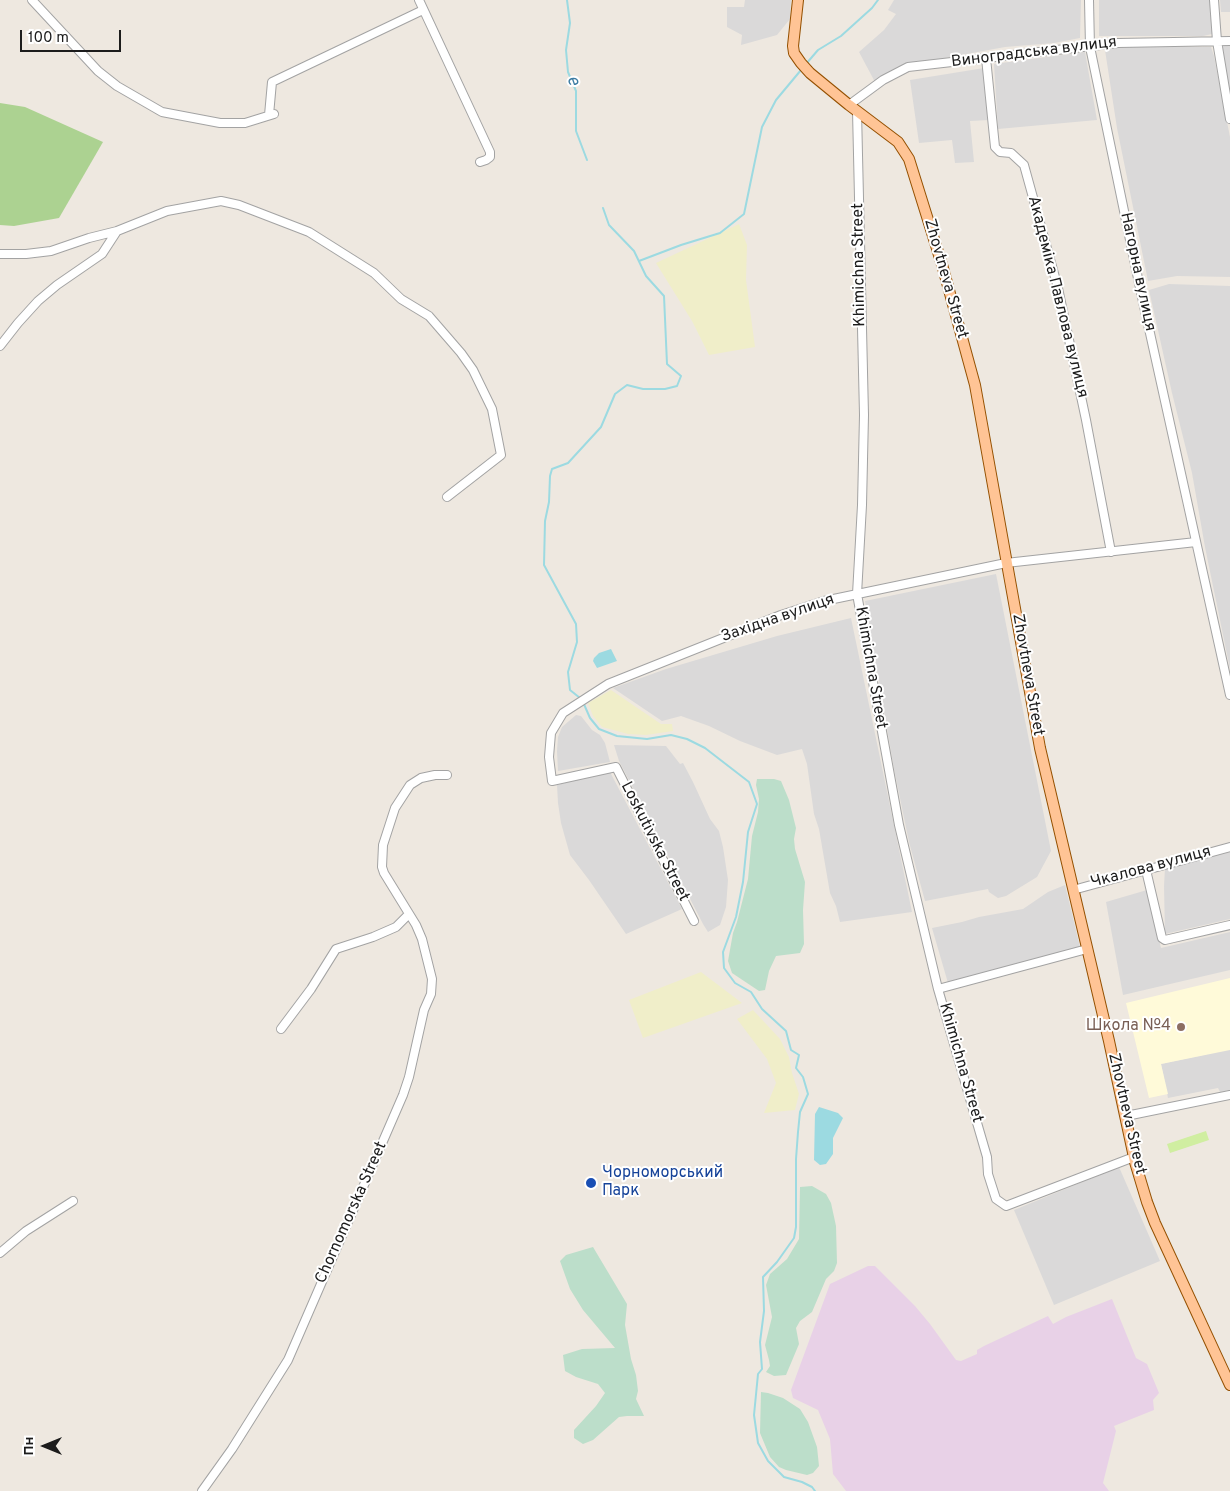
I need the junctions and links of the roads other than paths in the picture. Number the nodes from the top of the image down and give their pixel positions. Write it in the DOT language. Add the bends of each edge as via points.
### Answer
graph roads {
  1 [pos="32,0"];
  2 [pos="419,0"];
  3 [pos="798,0"];
  4 [pos="1089,0"];
  5 [pos="1214,0"];
  6 [pos="424,10"];
  7 [pos="1216,41"];
  8 [pos="1230,41"];
  9 [pos="1090,47"];
  10 [pos="986,58"];
  11 [pos="853,108"];
  12 [pos="1230,119"];
  13 [pos="480,162"];
  14 [pos="117,231"];
  15 [pos="0,254"];
  16 [pos="0,346"];
  17 [pos="446,497"];
  18 [pos="1196,542"];
  19 [pos="1111,552"];
  20 [pos="1006,563"];
  21 [pos="857,594"];
  22 [pos="1230,695"];
  23 [pos="447,775"];
  24 [pos="552,781"];
  25 [pos="1230,847"];
  26 [pos="1146,870"];
  27 [pos="1073,890"];
  28 [pos="409,914"];
  29 [pos="694,921"];
  30 [pos="1230,925"];
  31 [pos="1087,949"];
  32 [pos="938,989"];
  33 [pos="280,1029"];
  34 [pos="1230,1095"];
  35 [pos="1126,1122"];
  36 [pos="1134,1157"];
  37 [pos="73,1201"];
  38 [pos="0,1253"];
  39 [pos="1230,1385"];
  40 [pos="202,1491"];
  1 -- 6 [label="street" via="98,71 117,86 162,112 220,123 246,123 271,115 272,82"];
  2 -- 6 [label="street"];
  3 -- 11 [label="main road, Zhovtneva Street" via="794,53 804,67"];
  4 -- 9 [label="street, Нагорна вулиця"];
  5 -- 7 [label="street"];
  6 -- 13 [label="street" via="490,152 490,156"];
  7 -- 8 [label="street, Виноградська вулиця"];
  7 -- 9 [label="street, Виноградська вулиця" via="1118,43"];
  7 -- 12 [label="street"];
  9 -- 10 [label="street, Виноградська вулиця"];
  9 -- 18 [label="street, Нагорна вулиця"];
  10 -- 11 [label="street, Виноградська вулиця" via="908,68 883,80"];
  10 -- 19 [label="street, Академіка Павлова вулиця" via="995,147 1000,152 1011,153 1024,165 1058,288"];
  11 -- 20 [label="main road, Zhovtneva Street" via="898,142 909,159 975,384"];
  11 -- 21 [label="street, Khimichna Street" via="864,415"];
  14 -- 15 [label="street" via="51,251"];
  14 -- 16 [label="street" via="102,254 38,301"];
  14 -- 17 [label="street" via="167,211 221,201 239,205 309,232 374,273 401,299 429,316 473,370 492,409 501,452"];
  18 -- 19 [label="street, Західна вулиця"];
  18 -- 22 [label="street, Нагорна вулиця"];
  19 -- 20 [label="street, Західна вулиця"];
  20 -- 21 [label="street, Західна вулиця"];
  20 -- 27 [label="main road, Zhovtneva Street" via="1038,738"];
  21 -- 24 [label="street, Західна вулиця" via="781,615 608,684 563,713 551,733"];
  21 -- 32 [label="street, Khimichna Street" via="899,825"];
  23 -- 28 [label="street, Chornomorska Street" via="420,778 410,785 395,808 383,845 382,868"];
  24 -- 29 [label="street, Loskutivska Street" via="616,768"];
  25 -- 26 [label="street, Чкалова вулиця"];
  26 -- 27 [label="street, Чкалова вулиця"];
  26 -- 30 [label="street" via="1165,940"];
  27 -- 31 [label="main road, Zhovtneva Street"];
  28 -- 33 [label="street" via="396,927 336,949 312,989"];
  28 -- 40 [label="street, Chornomorska Street" via="422,939 432,984 403,1095 288,1360"];
  31 -- 32 [label="street"];
  31 -- 35 [label="main road, Zhovtneva Street"];
  32 -- 36 [label="street, Khimichna Street" via="996,1198 1006,1206"];
  34 -- 35 [label="street" via="1131,1115"];
  35 -- 36 [label="main road, Zhovtneva Street"];
  36 -- 39 [label="main road, Zhovtneva Street" via="1155,1223"];
  37 -- 38 [label="street" via="26,1231"];
}
